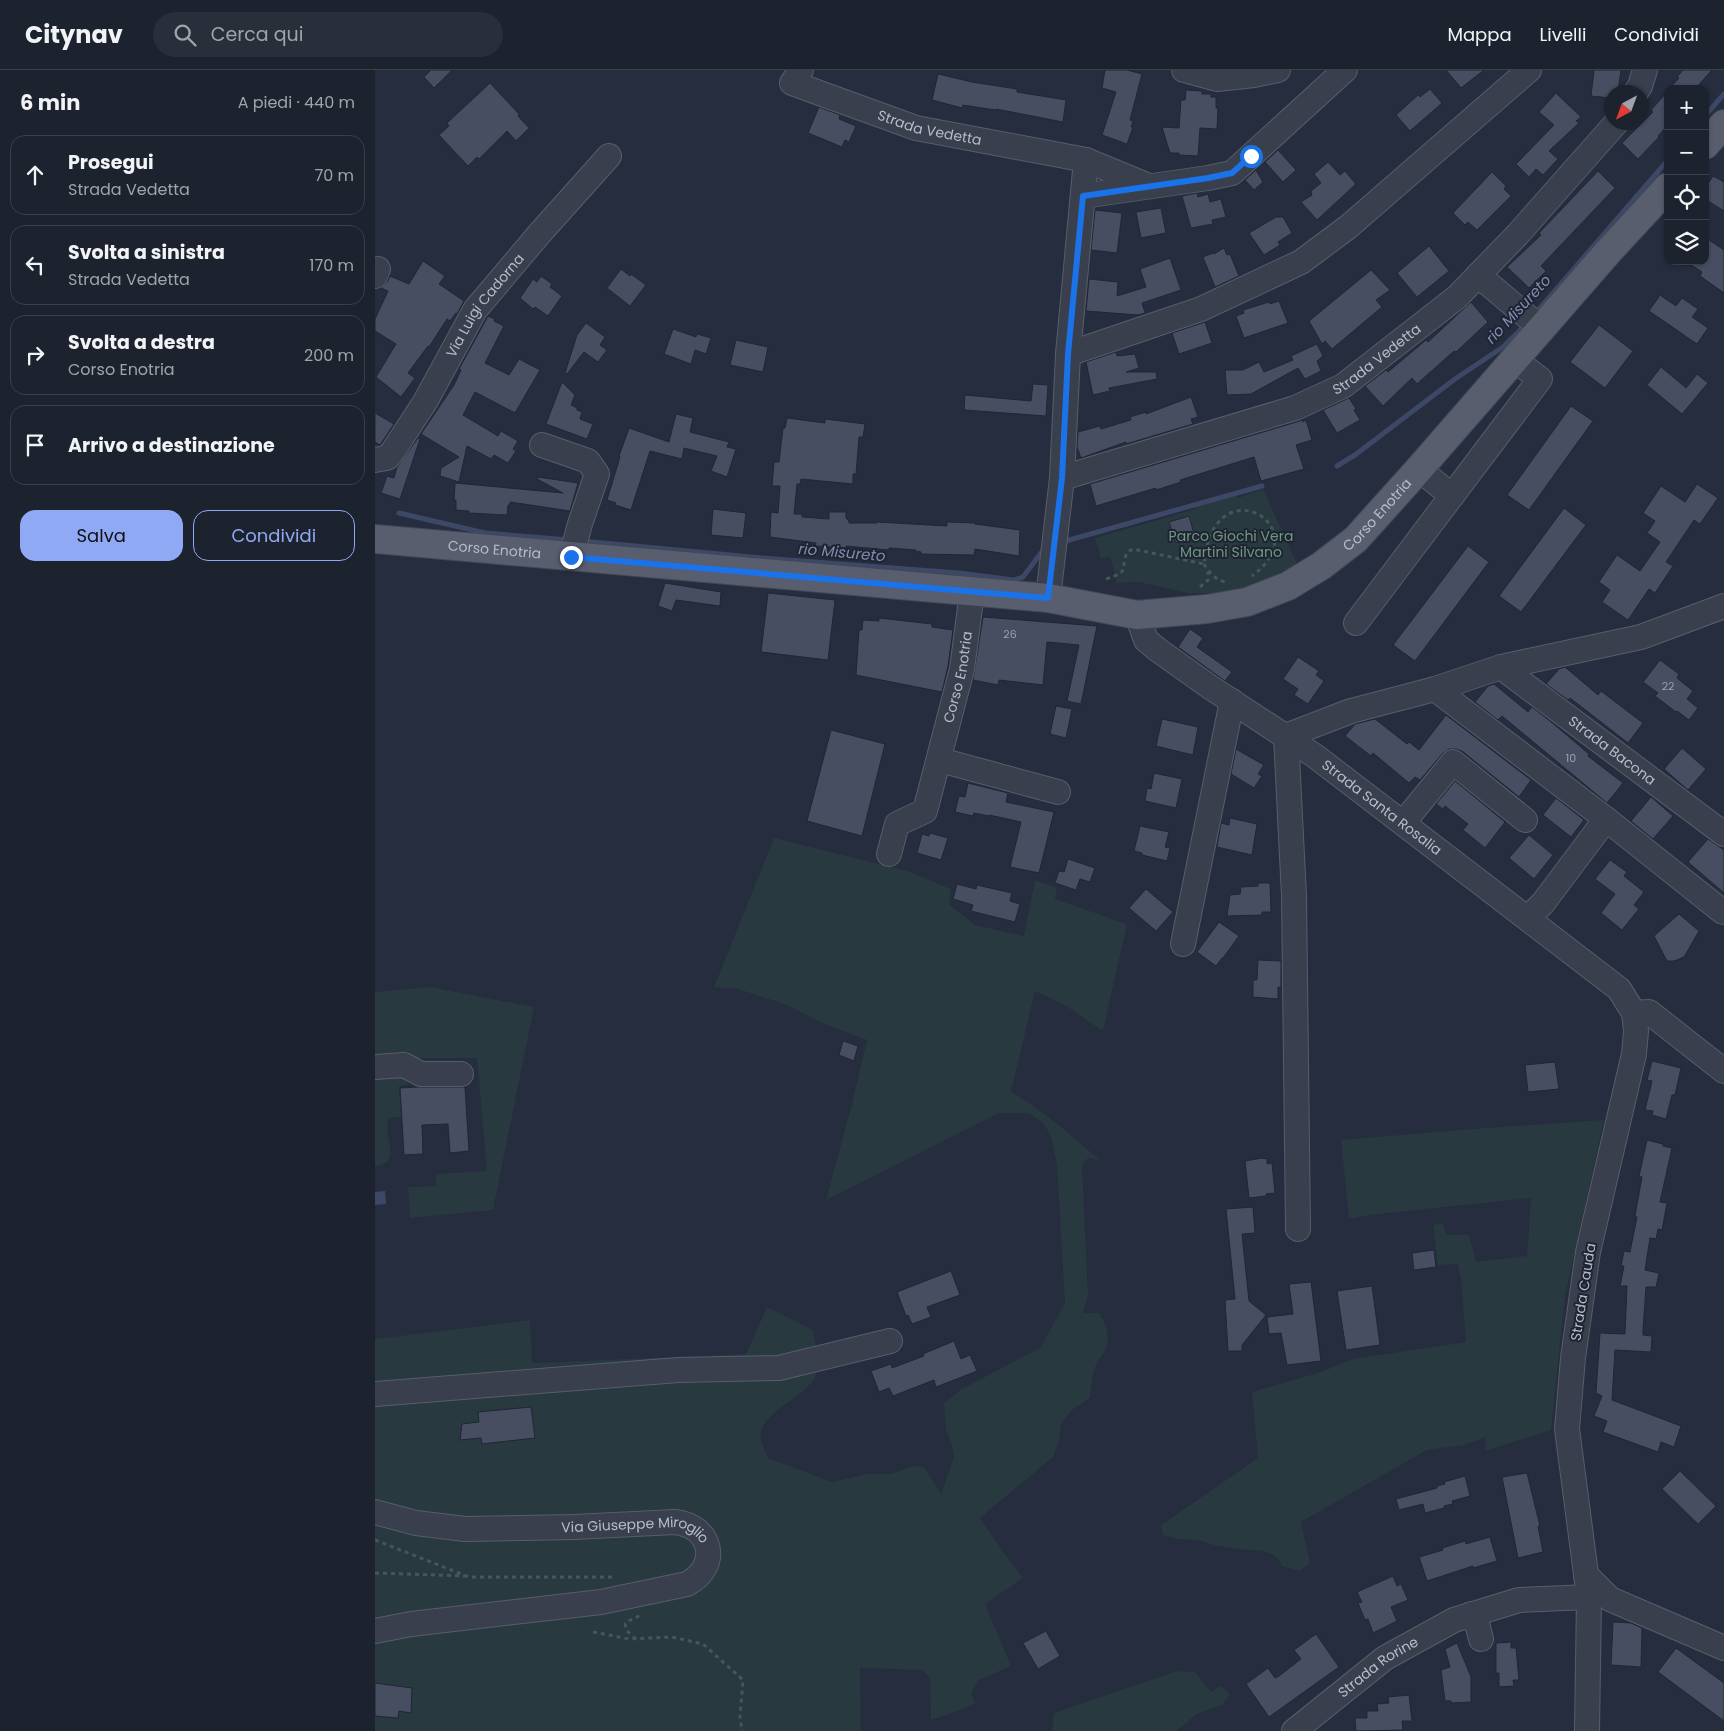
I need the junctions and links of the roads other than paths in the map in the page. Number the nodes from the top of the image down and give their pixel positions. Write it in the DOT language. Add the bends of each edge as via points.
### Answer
graph roads {
  1 [pos="801,70"];
  2 [pos="1184,70"];
  3 [pos="1278,70"];
  4 [pos="1345,70"];
  5 [pos="1529,70"];
  6 [pos="1645,70"];
  7 [pos="1640,85"];
  8 [pos="1724,124"];
  9 [pos="1610,130"];
  10 [pos="1709,141"];
  11 [pos="609,156"];
  12 [pos="1086,160"];
  13 [pos="1149,186"];
  14 [pos="1664,190"];
  15 [pos="1083,196"];
  16 [pos="1478,275"];
  17 [pos="1534,323"];
  18 [pos="1068,354"];
  19 [pos="1515,360"];
  20 [pos="542,445"];
  21 [pos="375,460"];
  22 [pos="1419,469"];
  23 [pos="1062,478"];
  24 [pos="1452,496"];
  25 [pos="375,539"];
  26 [pos="574,546"];
  27 [pos="972,592"];
  28 [pos="1048,598"];
  29 [pos="1724,606"];
  30 [pos="1137,615"];
  31 [pos="1356,623"];
  32 [pos="1501,667"];
  33 [pos="1435,689"];
  34 [pos="1232,701"];
  35 [pos="1286,736"];
  36 [pos="940,760"];
  37 [pos="1058,792"];
  38 [pos="1607,819"];
  39 [pos="1525,820"];
  40 [pos="1403,823"];
  41 [pos="1724,834"];
  42 [pos="889,854"];
  43 [pos="1723,912"];
  44 [pos="1528,918"];
  45 [pos="1183,944"];
  46 [pos="1634,1013"];
  47 [pos="375,1067"];
  48 [pos="1724,1072"];
  49 [pos="461,1074"];
  50 [pos="1298,1228"];
  51 [pos="890,1341"];
  52 [pos="375,1394"];
  53 [pos="375,1512"];
  54 [pos="1587,1586"];
  55 [pos="1471,1614"];
  56 [pos="375,1631"];
  57 [pos="1481,1639"];
  58 [pos="1724,1648"];
  59 [pos="1294,1731"];
  60 [pos="1587,1731"];
  1 -- 12 [label="street, Strada Vedetta" via="793,83 916,128"];
  2 -- 3 [label="street" via="1217,79"];
  4 -- 13 [label="street" via="1232,173"];
  5 -- 18 [label="street" via="1348,227 1301,262 1201,309"];
  6 -- 7 [label="street"];
  8 -- 10 [label="main road"];
  9 -- 16 [label="street, Strada Vedetta" via="1550,200"];
  11 -- 21 [label="street, Via Luigi Cadorna" via="475,310 393,451 387,458"];
  12 -- 13 [label="street, Strada Vedetta"];
  12 -- 15 [label="street"];
  13 -- 15 [label="street"];
  14 -- 17 [label="main road, Corso Enotria"];
  15 -- 18 [label="street"];
  16 -- 17 [label="street"];
  16 -- 23 [label="street, Strada Vedetta" via="1457,297 1343,386 1295,408"];
  17 -- 19 [label="main road, Corso Enotria"];
  18 -- 23 [label="street"];
  19 -- 22 [label="main road, Corso Enotria"];
  19 -- 24 [label="street" via="1540,379"];
  20 -- 26 [label="street" via="588,461 597,474"];
  22 -- 24 [label="street"];
  22 -- 30 [label="main road, Corso Enotria" via="1356,539 1288,586 1247,602"];
  23 -- 28 [label="street"];
  24 -- 31 [label="street"];
  25 -- 26 [label="main road, Corso Enotria"];
  26 -- 27 [label="main road, Corso Enotria"];
  27 -- 28 [label="main road, Corso Enotria"];
  27 -- 36 [label="street, Corso Enotria" via="962,669"];
  28 -- 30 [label="main road, Corso Enotria"];
  29 -- 32 [label="street" via="1641,637"];
  30 -- 34 [label="street, Strada Santa Rosalia" via="1146,640"];
  32 -- 33 [label="street"];
  32 -- 41 [label="street, Strada Bacona"];
  33 -- 35 [label="street" via="1351,711"];
  33 -- 38 [label="street"];
  34 -- 35 [label="street, Strada Santa Rosalia"];
  34 -- 45 [label="street"];
  35 -- 40 [label="street, Strada Santa Rosalia"];
  35 -- 50 [label="street" via="1294,896"];
  36 -- 37 [label="street"];
  36 -- 42 [label="street, Corso Enotria" via="925,811 897,824"];
  38 -- 43 [label="street"];
  38 -- 44 [label="street"];
  39 -- 40 [label="street" via="1453,762"];
  40 -- 44 [label="street, Strada Santa Rosalia"];
  44 -- 46 [label="street, Strada Santa Rosalia" via="1619,989"];
  46 -- 48 [label="street" via="1649,1012"];
  46 -- 54 [label="street, Strada Cauda" via="1637,1031 1634,1054 1588,1252 1567,1429"];
  47 -- 49 [label="street" via="404,1065 421,1074"];
  51 -- 52 [label="street" via="779,1368 678,1370"];
  53 -- 56 [label="street, Via Giuseppe Miroglio" via="416,1523 465,1529 685,1523 694,1527 707,1543 708,1558 703,1572 687,1584 626,1586 601,1602"];
  54 -- 55 [label="street, Strada Rorine"];
  54 -- 58 [label="street"];
  54 -- 60 [label="street, Strada Cauda"];
  55 -- 57 [label="street"];
  55 -- 59 [label="street, Strada Rorine" via="1385,1658"];
}
